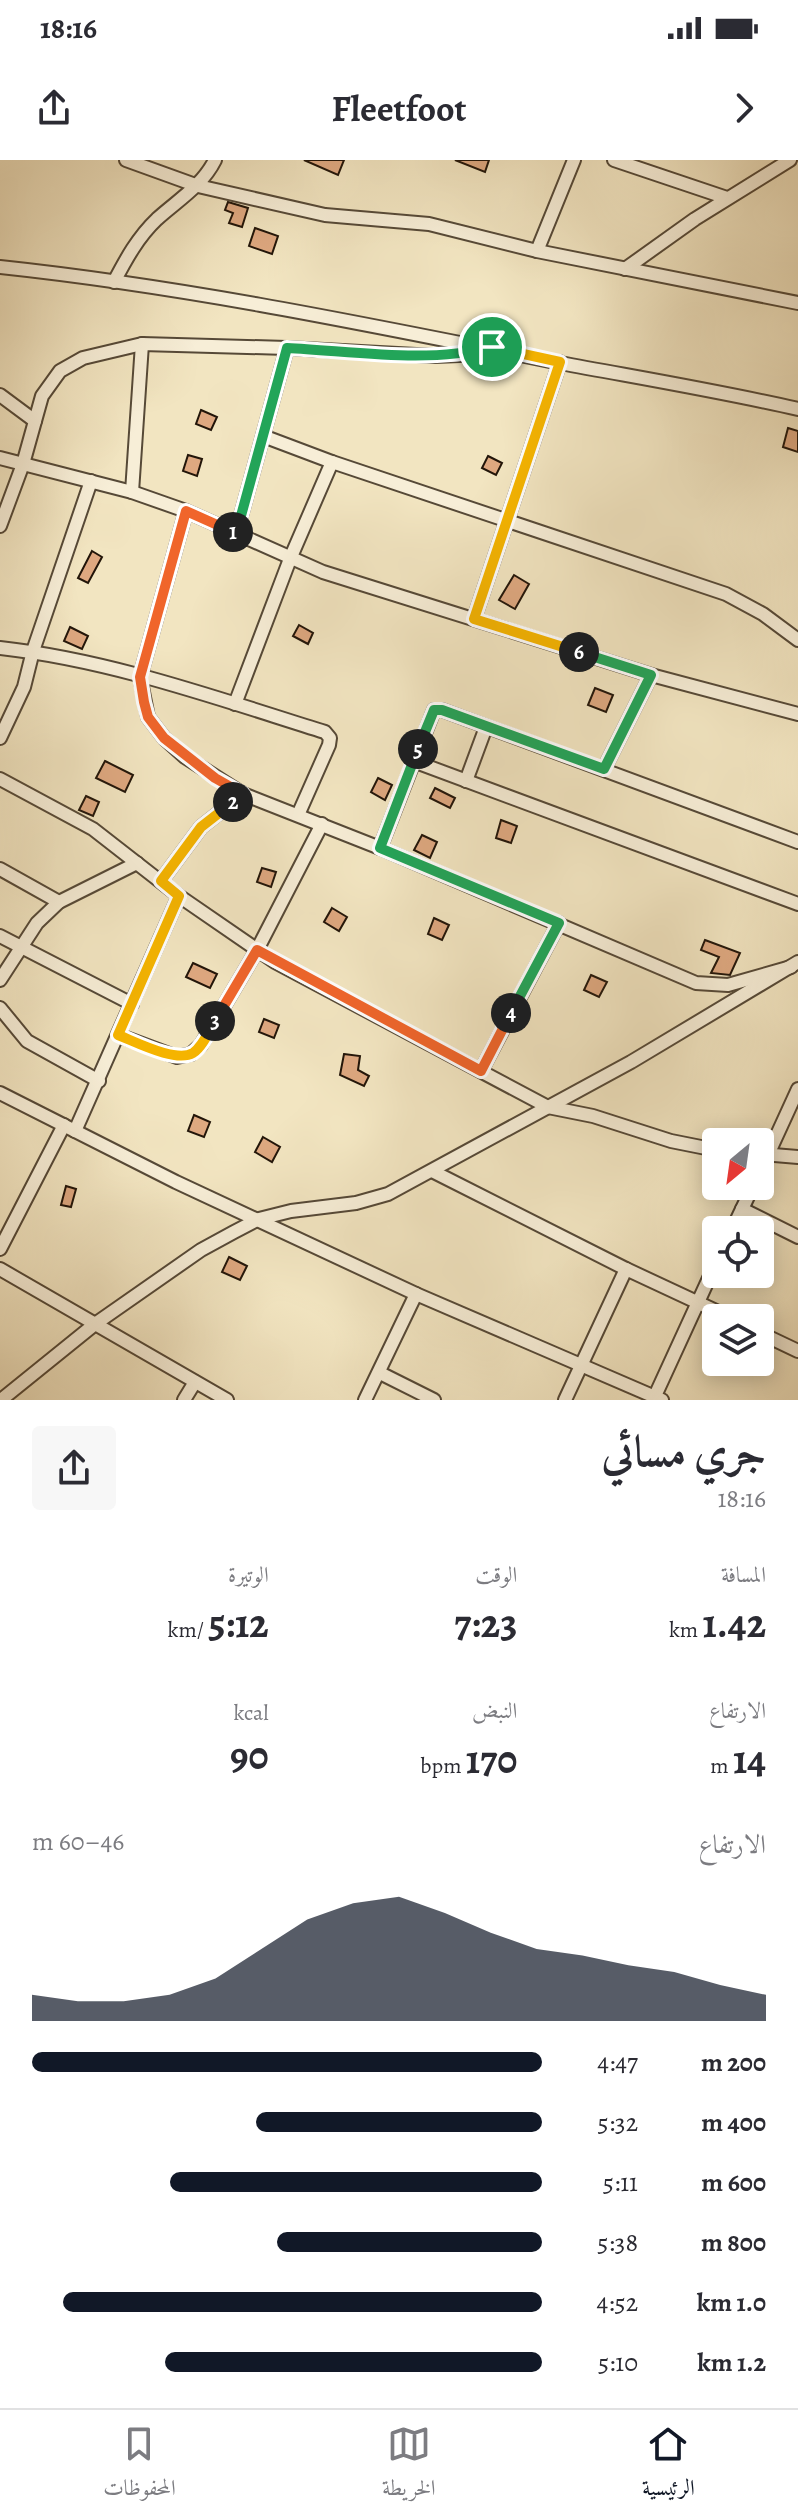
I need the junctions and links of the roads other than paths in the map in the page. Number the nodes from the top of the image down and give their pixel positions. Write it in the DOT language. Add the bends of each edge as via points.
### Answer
graph roads {
  1 [pos="126,160"];
  2 [pos="215,160"];
  3 [pos="574,160"];
  4 [pos="614,160"];
  5 [pos="790,160"];
  6 [pos="198,186"];
  7 [pos="727,198"];
  8 [pos="537,251"];
  9 [pos="0,267"];
  10 [pos="625,269"];
  11 [pos="114,282"];
  12 [pos="798,303"];
  13 [pos="142,344"];
  14 [pos="492,347"];
  15 [pos="287,348"];
  16 [pos="560,362"];
  17 [pos="0,395"];
  18 [pos="798,409"];
  19 [pos="35,421"];
  20 [pos="263,436"];
  21 [pos="0,458"];
  22 [pos="332,462"];
  23 [pos="23,464"];
  24 [pos="91,481"];
  25 [pos="132,492"];
  26 [pos="186,511"];
  27 [pos="507,520"];
  28 [pos="0,526"];
  29 [pos="236,534"];
  30 [pos="290,559"];
  31 [pos="474,619"];
  32 [pos="798,640"];
  33 [pos="0,648"];
  34 [pos="33,651"];
  35 [pos="651,675"];
  36 [pos="140,677"];
  37 [pos="235,704"];
  38 [pos="798,714"];
  39 [pos="486,727"];
  40 [pos="0,738"];
  41 [pos="413,761"];
  42 [pos="604,769"];
  43 [pos="0,779"];
  44 [pos="466,781"];
  45 [pos="243,794"];
  46 [pos="298,815"];
  47 [pos="322,824"];
  48 [pos="798,842"];
  49 [pos="380,848"];
  50 [pos="137,863"];
  51 [pos="0,869"];
  52 [pos="161,881"];
  53 [pos="179,896"];
  54 [pos="59,902"];
  55 [pos="798,904"];
  56 [pos="559,923"];
  57 [pos="0,936"];
  58 [pos="19,948"];
  59 [pos="257,950"];
  60 [pos="794,965"];
  61 [pos="0,980"];
  62 [pos="132,1004"];
  63 [pos="0,1008"];
  64 [pos="118,1035"];
  65 [pos="481,1071"];
  66 [pos="99,1081"];
  67 [pos="798,1089"];
  68 [pos="0,1093"];
  69 [pos="548,1107"];
  70 [pos="70,1128"];
  71 [pos="774,1136"];
  72 [pos="702,1147"];
  73 [pos="774,1156"];
  74 [pos="798,1157"];
  75 [pos="432,1171"];
  76 [pos="746,1200"];
  77 [pos="742,1209"];
  78 [pos="739,1216"];
  79 [pos="259,1219"];
  80 [pos="798,1237"];
  81 [pos="0,1249"];
  82 [pos="0,1269"];
  83 [pos="626,1269"];
  84 [pos="704,1288"];
  85 [pos="416,1294"];
  86 [pos="698,1301"];
  87 [pos="704,1304"];
  88 [pos="95,1324"];
  89 [pos="774,1340"];
  90 [pos="798,1351"];
  91 [pos="583,1364"];
  92 [pos="380,1373"];
  93 [pos="195,1382"];
  94 [pos="658,1398"];
  95 [pos="1,1400"];
  96 [pos="184,1400"];
  97 [pos="227,1400"];
  98 [pos="365,1400"];
  99 [pos="434,1400"];
  100 [pos="565,1400"];
  1 -- 6 [label="street"];
  2 -- 6 [label="street"];
  3 -- 8 [label="street"];
  4 -- 7 [label="street"];
  5 -- 7 [label="street"];
  6 -- 8 [label="street" via="325,215 429,224"];
  6 -- 11 [label="street" via="136,243"];
  7 -- 10 [label="street"];
  8 -- 10 [label="street"];
  9 -- 11 [label="street"];
  10 -- 12 [label="street"];
  11 -- 14 [label="street"];
  13 -- 15 [label="street"];
  13 -- 19 [label="street" via="83,358 60,371 42,396"];
  13 -- 25 [label="street"];
  14 -- 15 [label="street" via="435,356"];
  14 -- 16 [label="street"];
  15 -- 20 [label="street"];
  16 -- 18 [label="street"];
  16 -- 27 [label="street"];
  17 -- 19 [label="street"];
  19 -- 23 [label="street"];
  20 -- 22 [label="street"];
  20 -- 29 [label="street"];
  21 -- 23 [label="street"];
  22 -- 27 [label="street"];
  22 -- 30 [label="street"];
  23 -- 24 [label="street"];
  23 -- 28 [label="street"];
  24 -- 25 [label="street"];
  24 -- 34 [label="street"];
  25 -- 26 [label="street"];
  26 -- 29 [label="street"];
  26 -- 36 [label="street"];
  27 -- 31 [label="street"];
  27 -- 32 [label="street" via="726,594"];
  29 -- 30 [label="street"];
  30 -- 31 [label="street"];
  30 -- 37 [label="street"];
  31 -- 35 [label="street"];
  33 -- 34 [label="street"];
  34 -- 36 [label="street"];
  34 -- 40 [label="street" via="24,687"];
  35 -- 38 [label="street"];
  35 -- 42 [label="street"];
  36 -- 37 [label="street"];
  36 -- 45 [label="street" via="148,717 164,738"];
  37 -- 46 [label="street" via="330,738"];
  39 -- 41 [label="street" via="434,710"];
  39 -- 42 [label="street"];
  39 -- 44 [label="street"];
  41 -- 44 [label="street"];
  41 -- 49 [label="street"];
  42 -- 48 [label="street"];
  43 -- 50 [label="street" via="93,829"];
  44 -- 55 [label="street"];
  45 -- 46 [label="street"];
  45 -- 52 [label="street" via="201,827"];
  46 -- 47 [label="street"];
  47 -- 49 [label="street"];
  47 -- 59 [label="street"];
  49 -- 56 [label="street"];
  50 -- 52 [label="street"];
  50 -- 54 [label="street"];
  51 -- 54 [label="street"];
  52 -- 53 [label="street"];
  53 -- 59 [label="street"];
  53 -- 62 [label="street"];
  54 -- 58 [label="street"];
  56 -- 60 [label="street" via="696,983 728,985"];
  56 -- 65 [label="street"];
  57 -- 58 [label="street"];
  58 -- 61 [label="street"];
  58 -- 62 [label="street"];
  59 -- 64 [label="street" via="191,1054 177,1057"];
  59 -- 65 [label="street"];
  60 -- 69 [label="street"];
  62 -- 64 [label="street"];
  63 -- 66 [label="street" via="27,1041"];
  64 -- 66 [label="street"];
  65 -- 69 [label="street"];
  66 -- 70 [label="street"];
  67 -- 71 [label="street"];
  68 -- 70 [label="street"];
  69 -- 72 [label="street"];
  69 -- 75 [label="street"];
  70 -- 79 [label="street"];
  70 -- 81 [label="street"];
  73 -- 74 [label="street"];
  75 -- 79 [label="street" via="388,1194 356,1203"];
  75 -- 83 [label="street"];
  76 -- 77 [label="street"];
  77 -- 78 [label="street"];
  77 -- 80 [label="street"];
  79 -- 85 [label="street"];
  79 -- 88 [label="street" via="201,1250"];
  82 -- 88 [label="street"];
  83 -- 86 [label="street"];
  83 -- 91 [label="street"];
  84 -- 86 [label="street"];
  85 -- 91 [label="street"];
  85 -- 92 [label="street"];
  86 -- 87 [label="street"];
  86 -- 94 [label="street"];
  88 -- 93 [label="street"];
  88 -- 95 [label="street"];
  89 -- 90 [label="street"];
  91 -- 94 [label="street"];
  91 -- 100 [label="street"];
  92 -- 98 [label="street"];
  92 -- 99 [label="street"];
  93 -- 96 [label="street"];
  93 -- 97 [label="street"];
}
